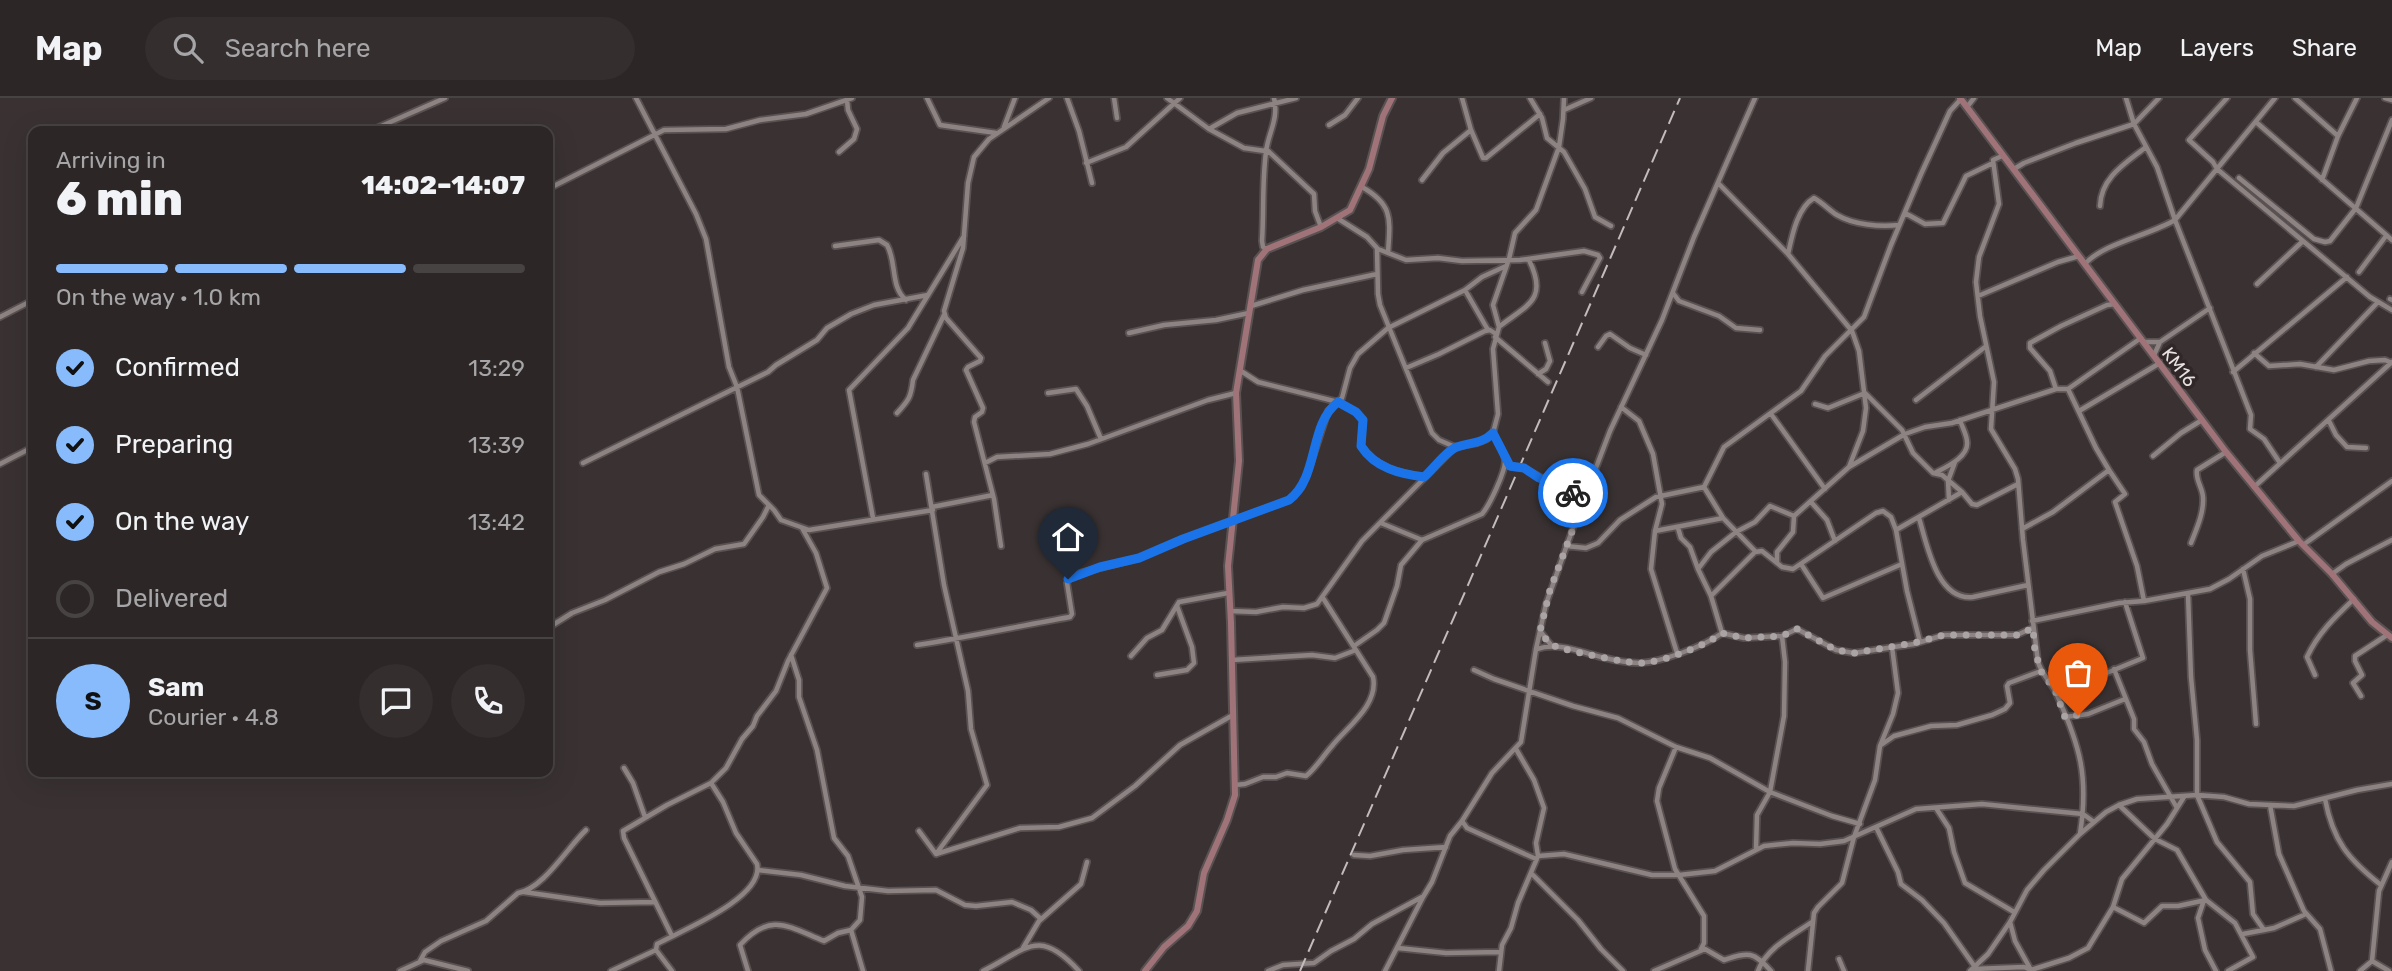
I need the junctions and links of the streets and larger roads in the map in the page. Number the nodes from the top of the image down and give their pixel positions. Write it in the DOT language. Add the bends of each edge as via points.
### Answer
graph roads {
  1 [pos="444,98"];
  2 [pos="636,98"];
  3 [pos="928,98"];
  4 [pos="1015,98"];
  5 [pos="1049,98"];
  6 [pos="1067,98"];
  7 [pos="1114,98"];
  8 [pos="1167,98"];
  9 [pos="1180,98"];
  10 [pos="1296,98"];
  11 [pos="1358,98"];
  12 [pos="1392,98"];
  13 [pos="1462,98"];
  14 [pos="1530,98"];
  15 [pos="1564,98"];
  16 [pos="1591,98"];
  17 [pos="1755,98"];
  18 [pos="1961,98"];
  19 [pos="1975,98"];
  20 [pos="2126,98"];
  21 [pos="2159,98"];
  22 [pos="2227,98"];
  23 [pos="2276,98"];
  24 [pos="2295,98"];
  25 [pos="2357,98"];
  26 [pos="2385,98"];
  27 [pos="850,99"];
  28 [pos="2392,100"];
  29 [pos="1274,101"];
  30 [pos="1175,104"];
  31 [pos="1967,107"];
  32 [pos="1564,110"];
  33 [pos="1540,114"];
  34 [pos="1117,118"];
  35 [pos="2392,120"];
  36 [pos="2256,122"];
  37 [pos="2134,124"];
  38 [pos="1329,125"];
  39 [pos="381,126"];
  40 [pos="1004,128"];
  41 [pos="1209,129"];
  42 [pos="1471,130"];
  43 [pos="997,133"];
  44 [pos="654,135"];
  45 [pos="2338,136"];
  46 [pos="1559,146"];
  47 [pos="2146,147"];
  48 [pos="1266,150"];
  49 [pos="839,152"];
  50 [pos="2002,156"];
  51 [pos="1086,163"];
  52 [pos="1993,163"];
  53 [pos="2014,169"];
  54 [pos="2217,169"];
  55 [pos="2239,178"];
  56 [pos="1422,180"];
  57 [pos="2322,180"];
  58 [pos="1092,183"];
  59 [pos="1718,184"];
  60 [pos="553,186"];
  61 [pos="1362,187"];
  62 [pos="2100,206"];
  63 [pos="2356,208"];
  64 [pos="1905,213"];
  65 [pos="1337,218"];
  66 [pos="2175,220"];
  67 [pos="1900,225"];
  68 [pos="1611,226"];
  69 [pos="1321,227"];
  70 [pos="966,232"];
  71 [pos="2386,236"];
  72 [pos="2392,240"];
  73 [pos="2303,241"];
  74 [pos="835,246"];
  75 [pos="1377,248"];
  76 [pos="1267,249"];
  77 [pos="1387,253"];
  78 [pos="1788,254"];
  79 [pos="2079,256"];
  80 [pos="1509,259"];
  81 [pos="1529,260"];
  82 [pos="2085,264"];
  83 [pos="1506,266"];
  84 [pos="1378,271"];
  85 [pos="2359,272"];
  86 [pos="2347,277"];
  87 [pos="2257,284"];
  88 [pos="1465,290"];
  89 [pos="1582,292"];
  90 [pos="1672,292"];
  91 [pos="928,295"];
  92 [pos="1978,296"];
  93 [pos="906,300"];
  94 [pos="2378,302"];
  95 [pos="28,303"];
  96 [pos="2115,304"];
  97 [pos="2210,309"];
  98 [pos="1250,310"];
  99 [pos="2392,310"];
  100 [pos="944,315"];
  101 [pos="0,317"];
  102 [pos="1499,327"];
  103 [pos="1388,328"];
  104 [pos="1488,330"];
  105 [pos="1760,330"];
  106 [pos="1852,331"];
  107 [pos="1129,333"];
  108 [pos="1495,335"];
  109 [pos="2142,340"];
  110 [pos="2161,342"];
  111 [pos="1545,343"];
  112 [pos="1598,347"];
  113 [pos="1985,347"];
  114 [pos="2254,353"];
  115 [pos="1646,355"];
  116 [pos="2154,355"];
  117 [pos="2392,362"];
  118 [pos="2160,363"];
  119 [pos="2316,367"];
  120 [pos="1406,368"];
  121 [pos="1241,371"];
  122 [pos="2233,372"];
  123 [pos="1538,374"];
  124 [pos="1548,382"];
  125 [pos="737,387"];
  126 [pos="2056,388"];
  127 [pos="2068,389"];
  128 [pos="1048,393"];
  129 [pos="1236,393"];
  130 [pos="1865,393"];
  131 [pos="1916,400"];
  132 [pos="1338,402"];
  133 [pos="1815,404"];
  134 [pos="1621,407"];
  135 [pos="1992,410"];
  136 [pos="2079,411"];
  137 [pos="897,413"];
  138 [pos="1771,414"];
  139 [pos="1960,420"];
  140 [pos="2202,420"];
  141 [pos="2329,421"];
  142 [pos="1493,433"];
  143 [pos="1905,434"];
  144 [pos="1101,439"];
  145 [pos="1455,447"];
  146 [pos="2365,448"];
  147 [pos="28,450"];
  148 [pos="2226,452"];
  149 [pos="2153,456"];
  150 [pos="1505,460"];
  151 [pos="1955,461"];
  152 [pos="583,463"];
  153 [pos="985,463"];
  154 [pos="2280,463"];
  155 [pos="0,464"];
  156 [pos="1849,467"];
  157 [pos="2109,470"];
  158 [pos="1935,473"];
  159 [pos="926,474"];
  160 [pos="1424,477"];
  161 [pos="1948,481"];
  162 [pos="2392,481"];
  163 [pos="2018,484"];
  164 [pos="1704,487"];
  165 [pos="2255,487"];
  166 [pos="1825,489"];
  167 [pos="1962,492"];
  168 [pos="993,495"];
  169 [pos="1660,495"];
  170 [pos="1585,497"];
  171 [pos="1949,500"];
  172 [pos="1811,502"];
  173 [pos="769,505"];
  174 [pos="933,508"];
  175 [pos="1794,516"];
  176 [pos="1723,518"];
  177 [pos="1919,518"];
  178 [pos="873,519"];
  179 [pos="1234,521"];
  180 [pos="1381,523"];
  181 [pos="803,528"];
  182 [pos="1678,528"];
  183 [pos="2022,529"];
  184 [pos="1896,530"];
  185 [pos="1655,531"];
  186 [pos="1736,532"];
  187 [pos="1422,540"];
  188 [pos="2392,540"];
  189 [pos="1835,541"];
  190 [pos="2191,543"];
  191 [pos="2301,543"];
  192 [pos="1001,546"];
  193 [pos="1566,547"];
  194 [pos="1755,552"];
  195 [pos="1777,564"];
  196 [pos="1801,564"];
  197 [pos="1902,564"];
  198 [pos="1698,569"];
  199 [pos="2243,569"];
  200 [pos="2332,574"];
  201 [pos="2028,585"];
  202 [pos="1228,593"];
  203 [pos="2188,594"];
  204 [pos="1711,596"];
  205 [pos="1323,598"];
  206 [pos="2354,599"];
  207 [pos="2144,601"];
  208 [pos="2125,602"];
  209 [pos="1176,605"];
  210 [pos="1230,611"];
  211 [pos="2032,621"];
  212 [pos="553,625"];
  213 [pos="2033,628"];
  214 [pos="1540,631"];
  215 [pos="1722,633"];
  216 [pos="1782,636"];
  217 [pos="2389,636"];
  218 [pos="955,639"];
  219 [pos="1920,642"];
  220 [pos="917,645"];
  221 [pos="1552,646"];
  222 [pos="1892,647"];
  223 [pos="1355,648"];
  224 [pos="1536,649"];
  225 [pos="1678,653"];
  226 [pos="791,655"];
  227 [pos="1131,656"];
  228 [pos="1232,660"];
  229 [pos="2114,669"];
  230 [pos="1474,670"];
  231 [pos="2041,671"];
  232 [pos="1157,675"];
  233 [pos="2315,675"];
  234 [pos="1530,690"];
  235 [pos="2055,690"];
  236 [pos="2361,696"];
  237 [pos="2125,699"];
  238 [pos="1233,715"];
  239 [pos="2065,717"];
  240 [pos="1890,723"];
  241 [pos="2256,724"];
  242 [pos="1894,736"];
  243 [pos="1880,746"];
  244 [pos="1676,747"];
  245 [pos="1516,749"];
  246 [pos="624,768"];
  247 [pos="711,783"];
  248 [pos="2392,784"];
  249 [pos="1235,785"];
  250 [pos="1770,792"];
  251 [pos="2197,795"];
  252 [pos="2184,796"];
  253 [pos="2171,797"];
  254 [pos="2325,799"];
  255 [pos="2119,805"];
  256 [pos="2270,805"];
  257 [pos="1936,807"];
  258 [pos="2177,808"];
  259 [pos="2083,814"];
  260 [pos="645,817"];
  261 [pos="1462,821"];
  262 [pos="2094,822"];
  263 [pos="1860,824"];
  264 [pos="1876,827"];
  265 [pos="1467,828"];
  266 [pos="586,830"];
  267 [pos="1455,830"];
  268 [pos="919,831"];
  269 [pos="2080,834"];
  270 [pos="1854,837"];
  271 [pos="2155,839"];
  272 [pos="1447,847"];
  273 [pos="1756,849"];
  274 [pos="936,854"];
  275 [pos="1354,855"];
  276 [pos="1537,858"];
  277 [pos="1087,862"];
  278 [pos="2392,862"];
  279 [pos="758,870"];
  280 [pos="1531,873"];
  281 [pos="1679,876"];
  282 [pos="2381,885"];
  283 [pos="860,887"];
  284 [pos="524,892"];
  285 [pos="1423,897"];
  286 [pos="2205,900"];
  287 [pos="654,902"];
  288 [pos="2113,907"];
  289 [pos="2014,912"];
  290 [pos="2306,914"];
  291 [pos="1041,919"];
  292 [pos="1812,922"];
  293 [pos="2010,922"];
  294 [pos="851,930"];
  295 [pos="2264,930"];
  296 [pos="2243,934"];
  297 [pos="672,936"];
  298 [pos="1398,948"];
  299 [pos="1022,949"];
  300 [pos="1701,949"];
  301 [pos="656,950"];
  302 [pos="1500,952"];
  303 [pos="1839,959"];
  304 [pos="420,961"];
  305 [pos="1762,961"];
  306 [pos="2372,961"];
  307 [pos="1973,969"];
  308 [pos="2031,970"];
  309 [pos="400,971"];
  310 [pos="468,971"];
  311 [pos="611,971"];
  312 [pos="673,971"];
  313 [pos="749,971"];
  314 [pos="863,971"];
  315 [pos="983,971"];
  316 [pos="1079,971"];
  317 [pos="1145,971"];
  318 [pos="1268,971"];
  319 [pos="1385,971"];
  320 [pos="1499,971"];
  321 [pos="1622,971"];
  322 [pos="1654,971"];
  323 [pos="1758,971"];
  324 [pos="1771,971"];
  325 [pos="1808,971"];
  326 [pos="1844,971"];
  327 [pos="2216,971"];
  328 [pos="2228,971"];
  329 [pos="2331,971"];
  330 [pos="2360,971"];
  331 [pos="2389,971"];
  1 -- 39 [label="street"];
  2 -- 44 [label="street"];
  3 -- 43 [label="street" via="940,125"];
  4 -- 40 [label="street"];
  5 -- 40 [label="street"];
  6 -- 51 [label="street"];
  7 -- 34 [label="street"];
  8 -- 30 [label="street"];
  9 -- 30 [label="street"];
  10 -- 29 [label="street"];
  11 -- 38 [label="street" via="1345,115"];
  12 -- 61 [label="street"];
  13 -- 42 [label="street"];
  14 -- 33 [label="street"];
  15 -- 32 [label="street"];
  16 -- 32 [label="street"];
  17 -- 59 [label="street"];
  18 -- 31 [label="street, KM16"];
  18 -- 64 [label="street" via="1950,111"];
  19 -- 31 [label="street"];
  20 -- 37 [label="street"];
  21 -- 37 [label="street"];
  22 -- 54 [label="street" via="2189,139"];
  23 -- 36 [label="street"];
  24 -- 45 [label="street"];
  25 -- 45 [label="street"];
  26 -- 28 [label="street"];
  27 -- 44 [label="street" via="806,114 726,128 670,129"];
  27 -- 49 [label="street" via="848,110 857,129 854,139"];
  29 -- 41 [label="street" via="1237,113"];
  29 -- 48 [label="street" via="1274,125"];
  30 -- 41 [label="street"];
  30 -- 51 [label="street" via="1126,147"];
  31 -- 50 [label="street, KM16"];
  32 -- 46 [label="street"];
  33 -- 42 [label="street" via="1486,158"];
  33 -- 46 [label="street" via="1547,138"];
  35 -- 63 [label="street"];
  36 -- 54 [label="street"];
  36 -- 57 [label="street"];
  37 -- 47 [label="street"];
  37 -- 53 [label="street"];
  40 -- 43 [label="street"];
  41 -- 48 [label="street" via="1244,148"];
  42 -- 56 [label="street" via="1443,153"];
  43 -- 70 [label="street" via="970,165"];
  44 -- 60 [label="street"];
  44 -- 125 [label="street" via="706,239 729,367"];
  45 -- 57 [label="street"];
  46 -- 68 [label="street" via="1585,189 1595,217"];
  46 -- 80 [label="street" via="1536,210 1515,233"];
  47 -- 62 [label="street" via="2108,180"];
  47 -- 66 [label="street"];
  48 -- 69 [label="street" via="1314,194"];
  48 -- 76 [label="street" via="1262,241"];
  50 -- 52 [label="street"];
  50 -- 53 [label="street, KM16"];
  51 -- 58 [label="street"];
  52 -- 64 [label="street" via="1966,176 1943,223 1925,224"];
  52 -- 92 [label="street" via="1999,204 1979,257"];
  53 -- 79 [label="street, KM16"];
  54 -- 66 [label="street"];
  54 -- 73 [label="street"];
  55 -- 63 [label="street" via="2320,242 2330,241"];
  57 -- 63 [label="street"];
  59 -- 78 [label="street"];
  59 -- 90 [label="street"];
  61 -- 65 [label="street" via="1350,210"];
  61 -- 77 [label="street" via="1379,198 1389,214"];
  63 -- 71 [label="street"];
  64 -- 67 [label="street"];
  65 -- 69 [label="street"];
  65 -- 75 [label="street"];
  66 -- 82 [label="street"];
  66 -- 97 [label="street"];
  67 -- 78 [label="street" via="1853,222 1814,198 1797,223"];
  67 -- 106 [label="street" via="1864,317"];
  69 -- 76 [label="street"];
  70 -- 91 [label="street"];
  70 -- 100 [label="street"];
  71 -- 72 [label="street"];
  71 -- 85 [label="street"];
  73 -- 86 [label="street"];
  73 -- 87 [label="street"];
  74 -- 93 [label="street" via="879,240 887,244 896,287"];
  75 -- 77 [label="street"];
  75 -- 84 [label="street"];
  76 -- 98 [label="street" via="1258,260"];
  77 -- 80 [label="street" via="1406,260"];
  77 -- 84 [label="street"];
  78 -- 106 [label="street"];
  79 -- 82 [label="street, KM16"];
  79 -- 92 [label="street"];
  80 -- 81 [label="street"];
  80 -- 83 [label="street"];
  81 -- 89 [label="street" via="1584,251 1598,255"];
  81 -- 102 [label="street" via="1538,283 1535,297"];
  82 -- 96 [label="street, KM16"];
  83 -- 88 [label="street"];
  83 -- 102 [label="street" via="1493,305"];
  84 -- 98 [label="street" via="1303,290"];
  84 -- 103 [label="street" via="1378,294"];
  86 -- 94 [label="street"];
  86 -- 114 [label="street"];
  88 -- 103 [label="street"];
  88 -- 104 [label="street"];
  90 -- 105 [label="street" via="1679,302 1719,316 1736,328"];
  90 -- 115 [label="street"];
  91 -- 93 [label="street"];
  91 -- 178 [label="street" via="908,328 849,390"];
  92 -- 113 [label="street"];
  93 -- 125 [label="street" via="851,314 768,372"];
  94 -- 99 [label="street"];
  94 -- 119 [label="street"];
  95 -- 101 [label="street"];
  96 -- 109 [label="street, KM16"];
  96 -- 126 [label="street" via="2029,344 2053,376"];
  97 -- 110 [label="street"];
  97 -- 122 [label="street"];
  98 -- 107 [label="street"];
  98 -- 121 [label="street"];
  100 -- 137 [label="street" via="912,380 909,398"];
  100 -- 153 [label="street" via="981,358 966,370 983,408 974,422"];
  102 -- 108 [label="street"];
  103 -- 120 [label="street"];
  103 -- 132 [label="street" via="1354,359"];
  104 -- 108 [label="street"];
  104 -- 120 [label="street"];
  106 -- 130 [label="street"];
  106 -- 138 [label="street" via="1825,356 1801,391"];
  108 -- 123 [label="street"];
  108 -- 142 [label="street" via="1498,414"];
  109 -- 110 [label="street"];
  109 -- 116 [label="street, KM16"];
  109 -- 127 [label="street"];
  110 -- 116 [label="street"];
  111 -- 123 [label="street" via="1550,361"];
  112 -- 115 [label="street" via="1610,334"];
  113 -- 131 [label="street"];
  113 -- 135 [label="street" via="1994,382"];
  114 -- 119 [label="street" via="2269,366"];
  114 -- 122 [label="street"];
  115 -- 134 [label="street"];
  116 -- 118 [label="street, KM16"];
  117 -- 119 [label="street" via="2369,361 2334,370"];
  117 -- 141 [label="street"];
  118 -- 136 [label="street"];
  118 -- 140 [label="street, KM16"];
  120 -- 145 [label="street" via="1432,433"];
  121 -- 129 [label="street"];
  121 -- 132 [label="street" via="1258,382"];
  122 -- 154 [label="street" via="2251,415 2250,429 2264,439"];
  123 -- 124 [label="street"];
  125 -- 152 [label="street"];
  125 -- 173 [label="street" via="759,495"];
  126 -- 127 [label="street"];
  126 -- 135 [label="street"];
  127 -- 136 [label="street"];
  128 -- 144 [label="street" via="1076,389"];
  129 -- 144 [label="street"];
  129 -- 179 [label="street" via="1240,452"];
  130 -- 133 [label="street" via="1828,408"];
  130 -- 143 [label="street"];
  130 -- 156 [label="street" via="1863,431"];
  132 -- 160 [label="street" via="1363,420 1361,446 1371,459"];
  132 -- 179 [label="street" via="1328,411 1312,464 1295,496"];
  134 -- 169 [label="street" via="1643,427"];
  134 -- 170 [label="street"];
  135 -- 139 [label="street"];
  135 -- 163 [label="street" via="1991,429 2015,469"];
  136 -- 157 [label="street"];
  138 -- 164 [label="street" via="1724,447"];
  138 -- 166 [label="street"];
  139 -- 143 [label="street"];
  139 -- 151 [label="street" via="1968,446"];
  140 -- 148 [label="street, KM16"];
  140 -- 149 [label="street"];
  141 -- 146 [label="street" via="2347,447"];
  141 -- 154 [label="street"];
  142 -- 145 [label="street" via="1488,439"];
  142 -- 150 [label="street"];
  143 -- 156 [label="street"];
  143 -- 158 [label="street" via="1913,453"];
  144 -- 153 [label="street" via="1050,454 997,457"];
  145 -- 160 [label="street"];
  147 -- 155 [label="street"];
  148 -- 165 [label="street, KM16"];
  148 -- 190 [label="street" via="2197,470 2203,503"];
  150 -- 170 [label="street" via="1511,467 1524,468"];
  150 -- 187 [label="street" via="1482,514"];
  151 -- 158 [label="street"];
  151 -- 161 [label="street"];
  153 -- 168 [label="street"];
  154 -- 165 [label="street"];
  156 -- 166 [label="street"];
  157 -- 183 [label="street"];
  157 -- 207 [label="street" via="2125,494 2115,502"];
  158 -- 161 [label="street"];
  159 -- 174 [label="street"];
  160 -- 180 [label="street"];
  161 -- 167 [label="street"];
  161 -- 171 [label="street"];
  162 -- 191 [label="street"];
  163 -- 167 [label="street" via="1977,505"];
  163 -- 183 [label="street"];
  164 -- 169 [label="street"];
  164 -- 176 [label="street"];
  165 -- 191 [label="street, KM16"];
  166 -- 172 [label="street"];
  167 -- 171 [label="street"];
  168 -- 174 [label="street"];
  168 -- 192 [label="street"];
  169 -- 185 [label="street"];
  169 -- 193 [label="street" via="1620,520 1598,543"];
  170 -- 193 [label="street"];
  171 -- 177 [label="street"];
  172 -- 175 [label="street"];
  172 -- 189 [label="street" via="1827,520"];
  173 -- 181 [label="street" via="781,520"];
  173 -- 212 [label="street" via="744,544 715,549 659,572"];
  174 -- 178 [label="street"];
  174 -- 218 [label="street"];
  175 -- 186 [label="street" via="1770,506 1755,522"];
  175 -- 195 [label="street" via="1793,532 1777,552"];
  176 -- 182 [label="street"];
  176 -- 186 [label="street"];
  177 -- 184 [label="street"];
  177 -- 201 [label="street" via="1936,570 1957,595 1973,597"];
  178 -- 181 [label="street"];
  179 -- 202 [label="street"];
  179 -- 218 [label="street" via="1139,558 1070,577 1070,617"];
  180 -- 187 [label="street"];
  180 -- 205 [label="street" via="1351,554"];
  181 -- 226 [label="street" via="827,588"];
  182 -- 185 [label="street"];
  182 -- 198 [label="street"];
  183 -- 201 [label="street"];
  184 -- 189 [label="street" via="1887,513 1879,511"];
  184 -- 197 [label="street"];
  185 -- 225 [label="street" via="1651,569"];
  186 -- 194 [label="street"];
  186 -- 198 [label="street"];
  187 -- 223 [label="street" via="1401,565 1384,623"];
  188 -- 200 [label="street"];
  189 -- 196 [label="street"];
  191 -- 199 [label="street" via="2262,556"];
  191 -- 200 [label="street, KM16"];
  193 -- 214 [label="street"];
  194 -- 195 [label="street" via="1762,551"];
  194 -- 204 [label="street"];
  195 -- 196 [label="street" via="1790,570"];
  196 -- 197 [label="street" via="1823,598"];
  197 -- 219 [label="street"];
  198 -- 204 [label="street"];
  199 -- 203 [label="street" via="2220,584"];
  199 -- 241 [label="street" via="2250,599"];
  200 -- 206 [label="street, KM16"];
  201 -- 211 [label="street"];
  202 -- 209 [label="street" via="1184,599"];
  202 -- 210 [label="street"];
  203 -- 207 [label="street"];
  203 -- 251 [label="street"];
  204 -- 215 [label="street"];
  205 -- 210 [label="street" via="1311,607"];
  205 -- 223 [label="street"];
  206 -- 217 [label="street, KM16"];
  206 -- 233 [label="street" via="2313,644 2307,657"];
  207 -- 208 [label="street"];
  208 -- 211 [label="street"];
  208 -- 229 [label="street" via="2143,659"];
  209 -- 227 [label="street" via="1162,630 1147,638"];
  209 -- 232 [label="street" via="1194,663 1187,670"];
  210 -- 228 [label="street"];
  211 -- 213 [label="street"];
  213 -- 219 [label="street" via="2017,635 1944,635"];
  213 -- 231 [label="street"];
  214 -- 221 [label="street"];
  214 -- 224 [label="street"];
  215 -- 216 [label="street" via="1744,638"];
  215 -- 225 [label="street"];
  216 -- 222 [label="street" via="1797,629 1846,652"];
  216 -- 250 [label="street" via="1784,716"];
  217 -- 236 [label="street" via="2354,659 2362,675 2353,684"];
  218 -- 220 [label="street"];
  218 -- 274 [label="street" via="968,691 971,729 987,785"];
  219 -- 222 [label="street"];
  221 -- 224 [label="street"];
  221 -- 225 [label="street" via="1636,663"];
  222 -- 240 [label="street" via="1898,693"];
  223 -- 228 [label="street" via="1335,658"];
  223 -- 249 [label="street" via="1375,685 1361,716 1306,776 1287,773"];
  224 -- 234 [label="street"];
  226 -- 247 [label="street" via="776,691 726,768"];
  226 -- 283 [label="street" via="817,750 834,838 848,856"];
  228 -- 238 [label="street"];
  229 -- 235 [label="street"];
  229 -- 237 [label="street"];
  230 -- 234 [label="street"];
  231 -- 235 [label="street"];
  231 -- 242 [label="street" via="2009,683 2010,703 2000,712"];
  234 -- 244 [label="street" via="1618,718"];
  234 -- 245 [label="street"];
  235 -- 239 [label="street"];
  237 -- 239 [label="street" via="2088,714"];
  237 -- 253 [label="street" via="2134,729"];
  238 -- 249 [label="street"];
  238 -- 274 [label="street" via="1180,745 1092,818 1059,827 1020,828"];
  239 -- 259 [label="street" via="2077,743 2085,781"];
  240 -- 242 [label="street"];
  240 -- 243 [label="street"];
  242 -- 243 [label="street"];
  243 -- 263 [label="street" via="1875,780"];
  244 -- 250 [label="street" via="1710,758"];
  244 -- 281 [label="street" via="1657,796"];
  245 -- 261 [label="street" via="1492,773"];
  245 -- 276 [label="street" via="1544,804"];
  246 -- 260 [label="street"];
  247 -- 260 [label="street"];
  247 -- 279 [label="street"];
  248 -- 254 [label="street"];
  249 -- 317 [label="street" via="1230,813 1204,873 1197,911"];
  250 -- 263 [label="street"];
  250 -- 273 [label="street" via="1757,815"];
  251 -- 252 [label="street"];
  251 -- 256 [label="street"];
  251 -- 295 [label="street" via="2217,842 2250,882 2253,914"];
  252 -- 253 [label="street"];
  252 -- 258 [label="street"];
  253 -- 255 [label="street"];
  253 -- 258 [label="street"];
  254 -- 256 [label="street" via="2294,806"];
  254 -- 282 [label="street" via="2330,826 2346,852"];
  255 -- 262 [label="street"];
  255 -- 271 [label="street"];
  256 -- 290 [label="street" via="2279,854"];
  257 -- 259 [label="street" via="1982,804"];
  257 -- 264 [label="street" via="1912,810"];
  257 -- 289 [label="street" via="1949,828 1965,883"];
  258 -- 271 [label="street"];
  259 -- 262 [label="street"];
  259 -- 269 [label="street"];
  260 -- 287 [label="street" via="622,834"];
  261 -- 265 [label="street"];
  261 -- 267 [label="street"];
  262 -- 269 [label="street"];
  263 -- 270 [label="street"];
  264 -- 270 [label="street"];
  264 -- 307 [label="street" via="1901,884 1944,923"];
  265 -- 267 [label="street"];
  265 -- 276 [label="street"];
  266 -- 284 [label="street" via="553,868"];
  267 -- 272 [label="street"];
  268 -- 274 [label="street"];
  269 -- 289 [label="street" via="2027,890"];
  270 -- 273 [label="street"];
  270 -- 292 [label="street" via="1842,883 1818,907"];
  271 -- 286 [label="street" via="2179,853"];
  271 -- 288 [label="street" via="2122,879"];
  272 -- 275 [label="street"];
  272 -- 285 [label="street"];
  273 -- 281 [label="street" via="1715,871"];
  276 -- 280 [label="street"];
  276 -- 281 [label="street" via="1564,855 1652,876"];
  277 -- 291 [label="street" via="1081,884"];
  278 -- 282 [label="street"];
  279 -- 283 [label="street"];
  279 -- 297 [label="street" via="751,885 723,910"];
  280 -- 302 [label="street"];
  280 -- 321 [label="street"];
  281 -- 300 [label="street" via="1704,916"];
  282 -- 306 [label="street"];
  283 -- 291 [label="street" via="936,890 965,905 1012,902"];
  283 -- 294 [label="street" via="860,920"];
  284 -- 287 [label="street" via="600,903"];
  284 -- 304 [label="street" via="483,923 436,944"];
  285 -- 298 [label="street"];
  285 -- 318 [label="street" via="1314,963"];
  286 -- 288 [label="street" via="2162,906 2144,923"];
  286 -- 296 [label="street" via="2226,914"];
  286 -- 327 [label="street" via="2199,920 2205,950"];
  287 -- 297 [label="street"];
  288 -- 308 [label="street" via="2088,948"];
  289 -- 293 [label="street"];
  290 -- 295 [label="street"];
  290 -- 329 [label="street" via="2320,929"];
  291 -- 299 [label="street"];
  292 -- 305 [label="street"];
  292 -- 325 [label="street"];
  293 -- 307 [label="street"];
  293 -- 308 [label="street"];
  294 -- 313 [label="street" via="824,941 787,926 768,924 740,945"];
  294 -- 314 [label="street"];
  295 -- 296 [label="street"];
  296 -- 328 [label="street" via="2253,957"];
  297 -- 301 [label="street" via="657,944"];
  298 -- 302 [label="street"];
  298 -- 319 [label="street"];
  299 -- 315 [label="street"];
  299 -- 316 [label="street" via="1048,946"];
  300 -- 305 [label="street" via="1721,959 1745,953"];
  300 -- 322 [label="street"];
  301 -- 311 [label="street"];
  301 -- 312 [label="street"];
  302 -- 320 [label="street"];
  303 -- 326 [label="street"];
  304 -- 309 [label="street"];
  304 -- 310 [label="street"];
  305 -- 323 [label="street"];
  305 -- 324 [label="street"];
  306 -- 330 [label="street"];
  306 -- 331 [label="street"];
  307 -- 308 [label="street"];
}
